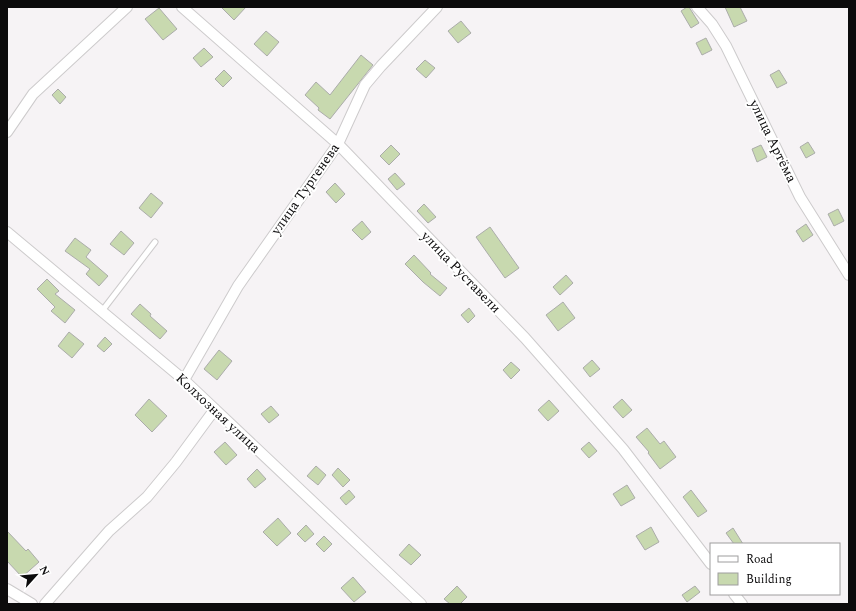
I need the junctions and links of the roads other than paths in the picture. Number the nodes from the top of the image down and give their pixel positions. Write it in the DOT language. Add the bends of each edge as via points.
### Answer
graph roads {
  1 [pos="127,7"];
  2 [pos="182,7"];
  3 [pos="437,7"];
  4 [pos="697,7"];
  5 [pos="7,132"];
  6 [pos="338,144"];
  7 [pos="7,232"];
  8 [pos="155,242"];
  9 [pos="849,275"];
  10 [pos="102,311"];
  11 [pos="184,380"];
  12 [pos="215,409"];
  13 [pos="710,563"];
  14 [pos="7,589"];
  15 [pos="735,595"];
  16 [pos="32,604"];
  17 [pos="45,604"];
  18 [pos="421,604"];
  19 [pos="742,604"];
  1 -- 5 [label="street" via="33,94"];
  2 -- 6 [label="street, улица Руставели"];
  3 -- 6 [label="street, улица Тургенева" via="366,85"];
  4 -- 9 [label="street, улица Артёма" via="726,46 800,197"];
  6 -- 11 [label="street, улица Тургенева" via="238,286"];
  6 -- 13 [label="street, улица Руставели" via="525,338 623,449"];
  7 -- 10 [label="street, Колхозная улица"];
  8 -- 10 [label="lane"];
  10 -- 11 [label="street, Колхозная улица"];
  11 -- 12 [label="street, Колхозная улица"];
  12 -- 17 [label="street" via="147,498 109,531"];
  12 -- 18 [label="street, Колхозная улица"];
  14 -- 16 [label="street"];
  15 -- 19 [label="street"];
}
